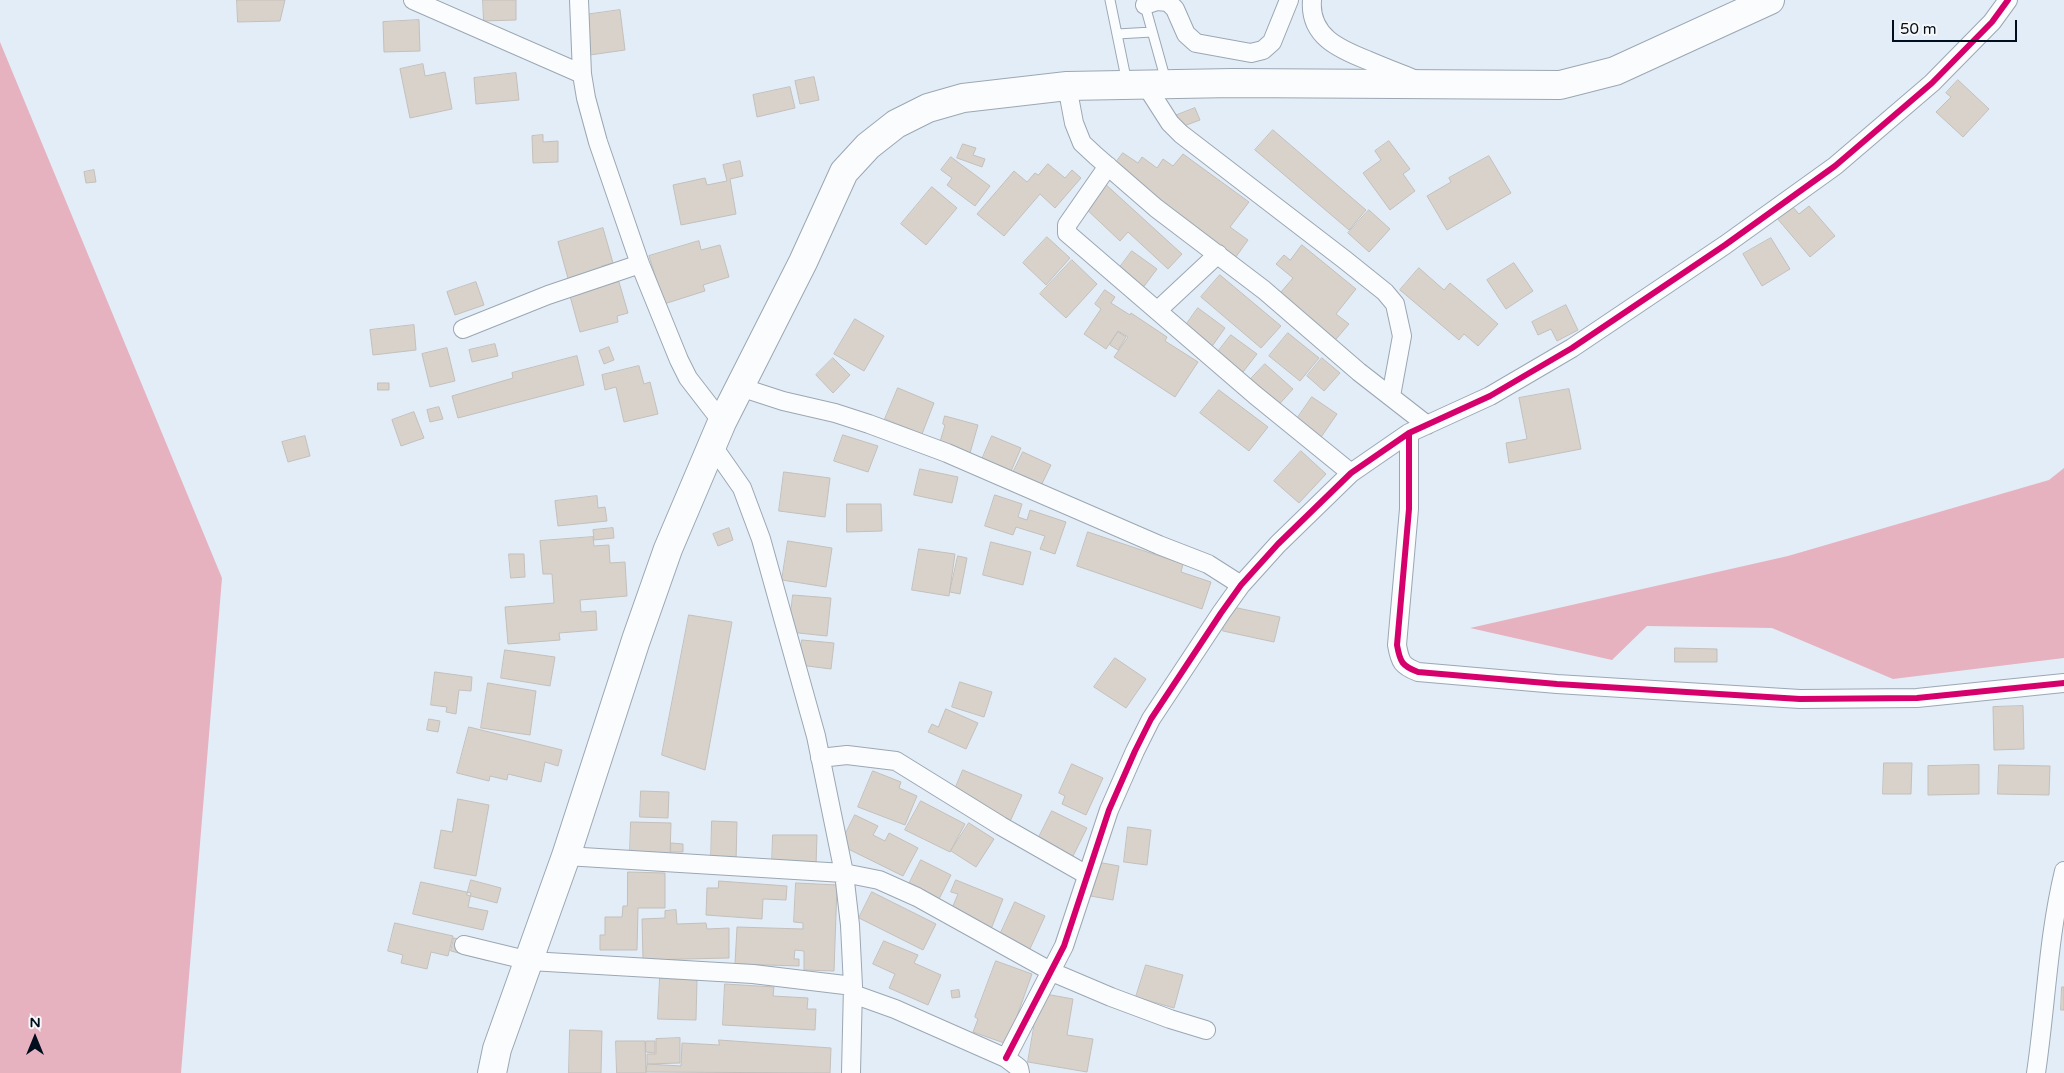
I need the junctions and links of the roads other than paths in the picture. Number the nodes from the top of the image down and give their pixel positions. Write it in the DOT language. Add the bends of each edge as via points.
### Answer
graph roads {
  1 [pos="413,0"];
  2 [pos="1110,0"];
  3 [pos="1164,0"];
  4 [pos="1289,0"];
  5 [pos="1312,0"];
  6 [pos="1770,0"];
  7 [pos="2008,0"];
  8 [pos="584,2"];
  9 [pos="1144,3"];
  10 [pos="1152,32"];
  11 [pos="1117,34"];
  12 [pos="582,74"];
  13 [pos="1146,84"];
  14 [pos="1428,85"];
  15 [pos="1067,86"];
  16 [pos="1108,166"];
  17 [pos="1218,254"];
  18 [pos="640,264"];
  19 [pos="1158,310"];
  20 [pos="463,329"];
  21 [pos="740,387"];
  22 [pos="1391,396"];
  23 [pos="1427,425"];
  24 [pos="717,434"];
  25 [pos="1410,434"];
  26 [pos="1351,473"];
  27 [pos="1241,584"];
  28 [pos="2064,683"];
  29 [pos="816,736"];
  30 [pos="847,755"];
  31 [pos="820,758"];
  32 [pos="824,781"];
  33 [pos="566,856"];
  34 [pos="2064,871"];
  35 [pos="844,873"];
  36 [pos="1087,875"];
  37 [pos="464,945"];
  38 [pos="530,961"];
  39 [pos="1052,972"];
  40 [pos="853,990"];
  41 [pos="1206,1030"];
  42 [pos="1006,1058"];
  43 [pos="492,1073"];
  44 [pos="851,1073"];
  45 [pos="1020,1073"];
  46 [pos="2036,1073"];
  1 -- 12 [label="street"];
  2 -- 11 [label="lane"];
  3 -- 4 [label="street" via="1172,5 1186,34 1196,43 1251,53 1268,47"];
  3 -- 9 [label="street"];
  5 -- 14 [label="street" via="1315,24 1333,45"];
  6 -- 14 [label="main road" via="1616,71 1560,85"];
  7 -- 23 [label="street" via="1992,22 1932,83 1835,166 1572,348 1490,396"];
  8 -- 12 [label="street"];
  9 -- 10 [label="lane"];
  10 -- 11 [label="lane"];
  10 -- 13 [label="lane"];
  11 -- 13 [label="lane"];
  12 -- 18 [label="street" via="598,142"];
  13 -- 14 [label="main road"];
  13 -- 15 [label="main road"];
  13 -- 22 [label="street" via="1170,123 1181,134 1345,260 1395,304 1402,336"];
  15 -- 16 [label="street" via="1074,123 1082,142"];
  15 -- 21 [label="main road" via="962,98 928,108 896,124 868,146 844,172"];
  16 -- 17 [label="street" via="1156,208"];
  16 -- 19 [label="street" via="1067,225 1066,233"];
  17 -- 19 [label="street"];
  17 -- 22 [label="street"];
  18 -- 20 [label="street" via="564,289"];
  18 -- 24 [label="street" via="679,360"];
  19 -- 26 [label="street"];
  21 -- 24 [label="main road"];
  21 -- 27 [label="street" via="835,413 947,453 1192,556"];
  22 -- 23 [label="street"];
  23 -- 25 [label="street"];
  24 -- 29 [label="street" via="761,539"];
  24 -- 33 [label="main road" via="668,549"];
  25 -- 26 [label="street"];
  25 -- 28 [label="street" via="1408,509 1397,645 1400,659 1406,667 1418,672 1800,699 1918,698"];
  26 -- 27 [label="street"];
  27 -- 36 [label="street" via="1139,743 1109,810"];
  29 -- 30 [label="street"];
  29 -- 31 [label="street"];
  30 -- 31 [label="street"];
  30 -- 32 [label="street"];
  30 -- 36 [label="street" via="896,761"];
  31 -- 32 [label="street"];
  32 -- 35 [label="street"];
  33 -- 35 [label="street"];
  33 -- 38 [label="main road"];
  34 -- 46 [label="street" via="2053,927"];
  35 -- 39 [label="street" via="879,880 917,897"];
  35 -- 40 [label="street"];
  36 -- 39 [label="street"];
  37 -- 38 [label="street"];
  38 -- 40 [label="street" via="753,974"];
  38 -- 43 [label="main road" via="497,1049"];
  39 -- 41 [label="street" via="1119,1000"];
  39 -- 42 [label="street"];
  40 -- 42 [label="street"];
  40 -- 44 [label="street"];
  42 -- 45 [label="street" via="1019,1068"];
}
